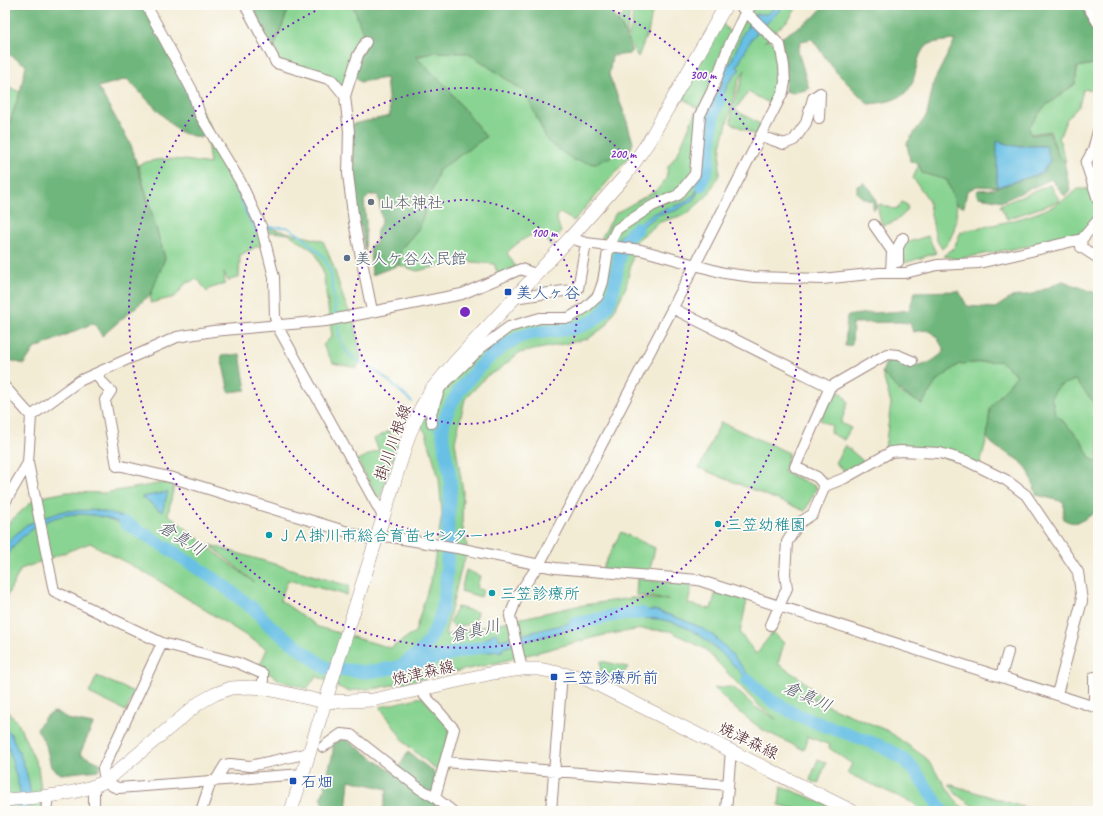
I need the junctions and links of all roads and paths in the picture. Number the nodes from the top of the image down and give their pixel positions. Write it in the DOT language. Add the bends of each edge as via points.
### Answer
graph roads {
  1 [pos="146,5"];
  2 [pos="245,5"];
  3 [pos="726,5"];
  4 [pos="1087,5"];
  5 [pos="746,7"];
  6 [pos="1098,22"];
  7 [pos="366,42"];
  8 [pos="345,96"];
  9 [pos="819,118"];
  10 [pos="1098,131"];
  11 [pos="761,136"];
  12 [pos="1098,200"];
  13 [pos="1098,220"];
  14 [pos="874,225"];
  15 [pos="570,238"];
  16 [pos="902,238"];
  17 [pos="1082,239"];
  18 [pos="586,243"];
  19 [pos="611,246"];
  20 [pos="1098,258"];
  21 [pos="696,265"];
  22 [pos="894,272"];
  23 [pos="535,274"];
  24 [pos="513,298"];
  25 [pos="672,308"];
  26 [pos="372,311"];
  27 [pos="278,325"];
  28 [pos="912,361"];
  29 [pos="97,373"];
  30 [pos="5,387"];
  31 [pos="830,388"];
  32 [pos="31,416"];
  33 [pos="432,422"];
  34 [pos="28,463"];
  35 [pos="826,486"];
  36 [pos="5,502"];
  37 [pos="384,518"];
  38 [pos="378,538"];
  39 [pos="538,565"];
  40 [pos="780,606"];
  41 [pos="772,625"];
  42 [pos="162,643"];
  43 [pos="1008,652"];
  44 [pos="521,663"];
  45 [pos="562,673"];
  46 [pos="1001,676"];
  47 [pos="1094,677"];
  48 [pos="263,688"];
  49 [pos="420,690"];
  50 [pos="1057,694"];
  51 [pos="325,702"];
  52 [pos="1096,708"];
  53 [pos="323,747"];
  54 [pos="731,750"];
  55 [pos="309,753"];
  56 [pos="265,762"];
  57 [pos="445,762"];
  58 [pos="554,771"];
  59 [pos="303,774"];
  60 [pos="267,777"];
  61 [pos="212,780"];
  62 [pos="100,784"];
  63 [pos="728,785"];
  64 [pos="46,796"];
  65 [pos="434,797"];
  66 [pos="6,800"];
  67 [pos="46,811"];
  68 [pos="94,811"];
  69 [pos="201,811"];
  70 [pos="291,811"];
  71 [pos="452,811"];
  72 [pos="551,811"];
  73 [pos="726,811"];
  74 [pos="852,811"];
  1 -- 27 [label="street" via="192,90 200,115 240,181 261,226 274,276 273,293"];
  2 -- 8 [label="street" via="276,63 332,80"];
  3 -- 15 [label="main road, 掛川川根線" via="649,141 625,176"];
  4 -- 6 [label="street"];
  5 -- 11 [label="street" via="754,19 780,45 785,82 783,92"];
  5 -- 19 [label="street" via="712,92 700,115 695,174 678,195 652,206 618,230"];
  7 -- 8 [label="street" via="358,55"];
  8 -- 26 [label="street" via="349,131 348,174 354,222"];
  9 -- 11 [label="street" via="820,93 813,98 806,123 794,140 784,144"];
  10 -- 12 [label="street" via="1086,163"];
  11 -- 21 [label="street"];
  13 -- 17 [label="street"];
  14 -- 22 [label="street" via="892,251"];
  15 -- 18 [label="street"];
  15 -- 23 [label="main road, 掛川川根線"];
  16 -- 22 [label="street"];
  17 -- 20 [label="street" via="1080,246"];
  17 -- 22 [label="street" via="979,263 937,265 911,272"];
  18 -- 19 [label="street"];
  18 -- 24 [label="street" via="578,289"];
  19 -- 21 [label="street" via="641,250"];
  19 -- 33 [label="street" via="598,296 569,318 540,318 510,327 482,347 440,388 431,413"];
  21 -- 22 [label="street" via="724,273 761,277 822,279"];
  21 -- 25 [label="street"];
  23 -- 24 [label="main road, 掛川川根線"];
  23 -- 26 [label="street" via="521,268 462,294"];
  24 -- 37 [label="main road, 掛川川根線" via="431,390 409,435"];
  25 -- 31 [label="street"];
  25 -- 39 [label="street"];
  26 -- 27 [label="street" via="326,321"];
  27 -- 29 [label="street" via="177,337"];
  27 -- 37 [label="street"];
  28 -- 31 [label="street" via="898,355 875,355"];
  29 -- 32 [label="street" via="79,381"];
  29 -- 38 [label="street" via="111,391 104,400 120,466 180,480"];
  30 -- 32 [label="street"];
  31 -- 35 [label="street" via="795,467 817,477"];
  32 -- 34 [label="street"];
  34 -- 36 [label="street"];
  34 -- 42 [label="street" via="54,591"];
  35 -- 40 [label="street" via="813,514 799,523 787,542 787,588"];
  35 -- 50 [label="street" via="891,452 901,451 940,453 967,461 1006,480 1026,495 1078,572 1082,601"];
  37 -- 38 [label="main road, 掛川川根線"];
  38 -- 39 [label="street" via="463,549"];
  38 -- 51 [label="main road, 掛川川根線"];
  39 -- 40 [label="street" via="698,580"];
  39 -- 44 [label="street" via="515,602 510,616"];
  40 -- 41 [label="street"];
  40 -- 46 [label="street"];
  42 -- 48 [label="street" via="238,663 263,674"];
  42 -- 62 [label="street" via="103,769"];
  43 -- 46 [label="street"];
  44 -- 45 [label="main road, 焼津森線"];
  44 -- 49 [label="main road, 焼津森線" via="493,673"];
  45 -- 54 [label="main road, 焼津森線" via="584,678"];
  45 -- 58 [label="street"];
  46 -- 50 [label="street"];
  47 -- 52 [label="street"];
  48 -- 51 [label="main road, 焼津森線"];
  48 -- 62 [label="main road, 焼津森線" via="231,688 199,703"];
  49 -- 51 [label="main road, 焼津森線" via="373,700"];
  49 -- 57 [label="street" via="454,729"];
  50 -- 52 [label="street"];
  51 -- 55 [label="main road, 掛川川根線"];
  53 -- 65 [label="street" via="342,734 351,735"];
  54 -- 63 [label="street"];
  54 -- 74 [label="main road, 焼津森線"];
  55 -- 56 [label="street"];
  55 -- 59 [label="main road, 掛川川根線"];
  56 -- 60 [label="street"];
  56 -- 61 [label="street" via="250,766 225,765"];
  57 -- 58 [label="street"];
  57 -- 65 [label="street"];
  58 -- 63 [label="street"];
  58 -- 72 [label="street"];
  59 -- 60 [label="street"];
  59 -- 70 [label="main road, 掛川川根線"];
  60 -- 61 [label="street"];
  61 -- 62 [label="street" via="118,788"];
  61 -- 69 [label="street"];
  62 -- 64 [label="main road, 焼津森線" via="71,793"];
  62 -- 68 [label="street"];
  63 -- 73 [label="street"];
  64 -- 66 [label="main road, 焼津森線"];
  64 -- 67 [label="street"];
  65 -- 71 [label="street"];
}
